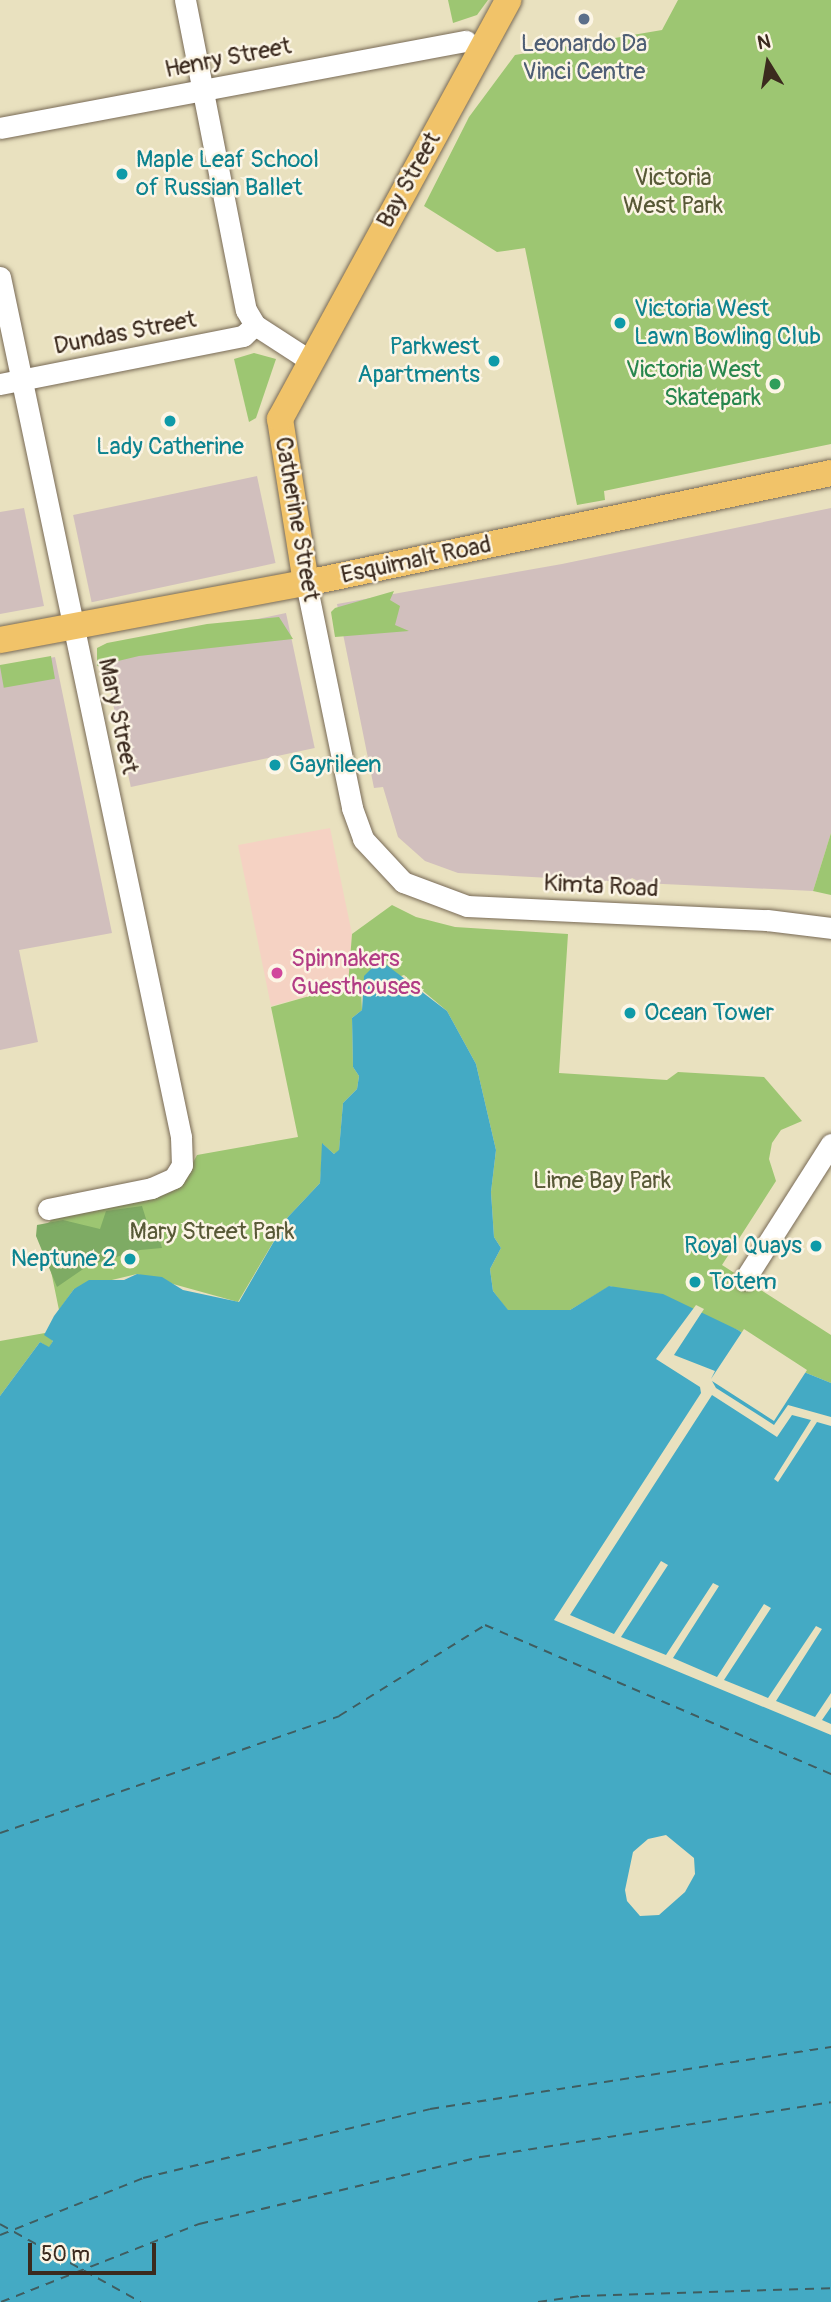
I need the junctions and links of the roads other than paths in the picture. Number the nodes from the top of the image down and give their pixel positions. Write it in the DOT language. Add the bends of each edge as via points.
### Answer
graph roads {
  1 [pos="185,0"];
  2 [pos="508,0"];
  3 [pos="466,41"];
  4 [pos="203,90"];
  5 [pos="0,128"];
  6 [pos="0,277"];
  7 [pos="256,325"];
  8 [pos="310,360"];
  9 [pos="21,380"];
  10 [pos="0,384"];
  11 [pos="831,473"];
  12 [pos="306,583"];
  13 [pos="72,627"];
  14 [pos="0,640"];
  15 [pos="380,863"];
  16 [pos="831,928"];
  17 [pos="831,1144"];
  18 [pos="48,1209"];
  19 [pos="745,1279"];
  1 -- 4 [label="street"];
  2 -- 8 [label="main road, Bay Street"];
  3 -- 4 [label="street, Henry Street"];
  4 -- 5 [label="street, Henry Street"];
  4 -- 7 [label="street" via="241,295"];
  6 -- 9 [label="street, Mary Street"];
  7 -- 8 [label="street"];
  7 -- 9 [label="street, Dundas Street" via="243,336"];
  8 -- 12 [label="main road, Catherine Street" via="279,419"];
  9 -- 10 [label="street, Dundas Street"];
  9 -- 13 [label="street, Mary Street"];
  11 -- 12 [label="main road, Esquimalt Road"];
  12 -- 13 [label="main road, Esquimalt Road"];
  12 -- 15 [label="street, Catherine Street" via="352,808 363,839"];
  13 -- 14 [label="main road, Esquimalt Road"];
  13 -- 18 [label="street, Mary Street" via="179,1124 182,1166 174,1178 152,1188"];
  15 -- 16 [label="street, Kimta Road" via="421,891 467,906 767,920"];
  17 -- 19 [label="street"];
}
